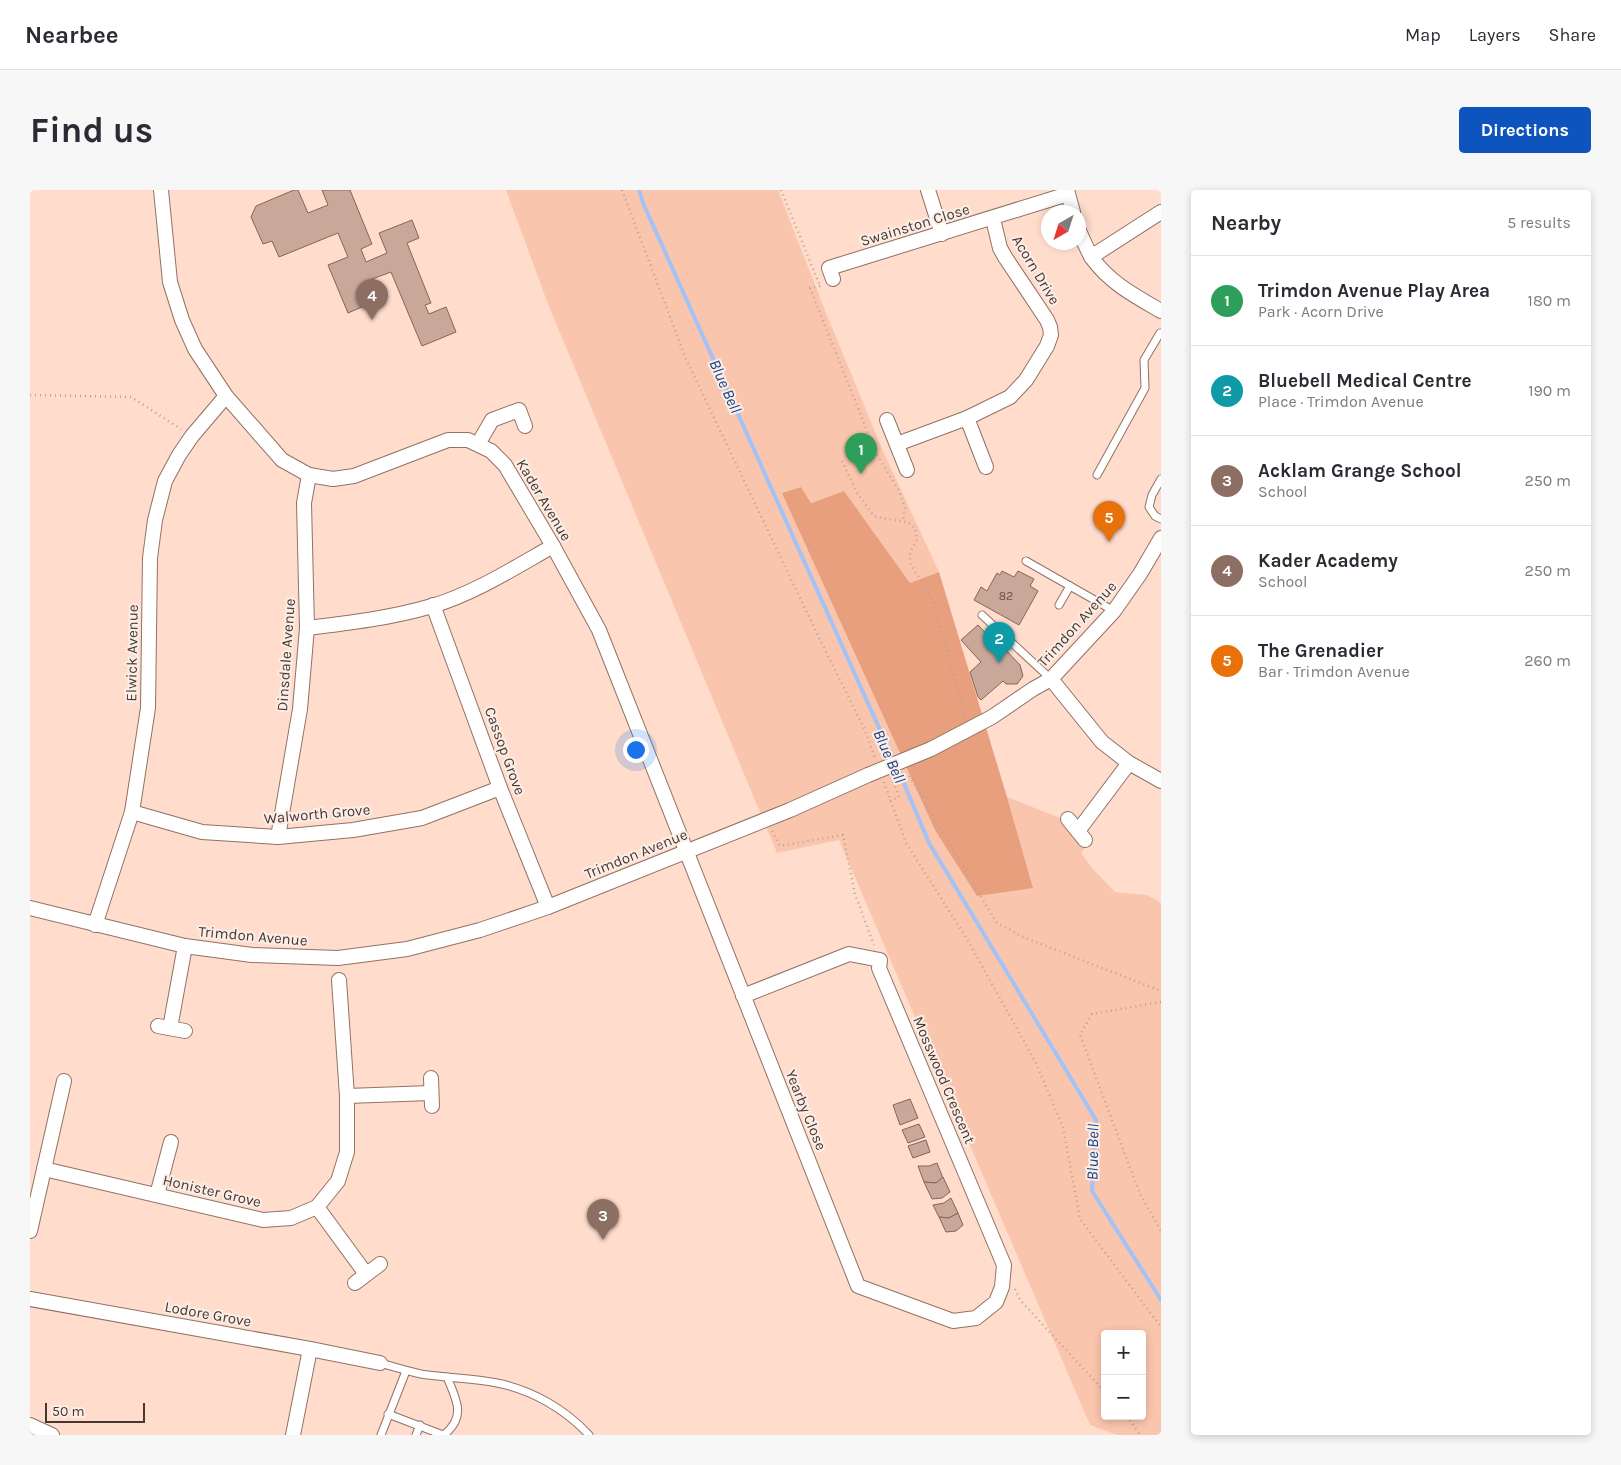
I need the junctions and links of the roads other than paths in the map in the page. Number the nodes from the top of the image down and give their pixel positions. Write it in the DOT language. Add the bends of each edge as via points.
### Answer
graph roads {
  1 [pos="162,190"];
  2 [pos="928,190"];
  3 [pos="1067,192"];
  4 [pos="1071,205"];
  5 [pos="1161,212"];
  6 [pos="993,219"];
  7 [pos="942,234"];
  8 [pos="1086,246"];
  9 [pos="1091,257"];
  10 [pos="829,268"];
  11 [pos="1161,311"];
  12 [pos="1161,332"];
  13 [pos="226,396"];
  14 [pos="967,418"];
  15 [pos="887,420"];
  16 [pos="525,426"];
  17 [pos="478,444"];
  18 [pos="897,444"];
  19 [pos="986,467"];
  20 [pos="907,470"];
  21 [pos="309,475"];
  22 [pos="1097,475"];
  23 [pos="1161,479"];
  24 [pos="1161,519"];
  25 [pos="1161,538"];
  26 [pos="553,546"];
  27 [pos="1026,561"];
  28 [pos="1070,586"];
  29 [pos="433,605"];
  30 [pos="1059,605"];
  31 [pos="1114,611"];
  32 [pos="982,615"];
  33 [pos="307,628"];
  34 [pos="1051,679"];
  35 [pos="1129,763"];
  36 [pos="1161,781"];
  37 [pos="500,788"];
  38 [pos="132,812"];
  39 [pos="1068,819"];
  40 [pos="278,836"];
  41 [pos="686,851"];
  42 [pos="548,907"];
  43 [pos="30,908"];
  44 [pos="95,925"];
  45 [pos="186,946"];
  46 [pos="339,980"];
  47 [pos="743,996"];
  48 [pos="185,1031"];
  49 [pos="431,1078"];
  50 [pos="64,1081"];
  51 [pos="347,1096"];
  52 [pos="171,1142"];
  53 [pos="44,1169"];
  54 [pos="157,1195"];
  55 [pos="317,1207"];
  56 [pos="30,1231"];
  57 [pos="380,1264"];
  58 [pos="30,1299"];
  59 [pos="953,1320"];
  60 [pos="310,1349"];
  61 [pos="380,1363"];
  62 [pos="406,1371"];
  63 [pos="446,1377"];
  64 [pos="388,1414"];
  65 [pos="30,1425"];
  66 [pos="420,1425"];
  67 [pos="52,1435"];
  68 [pos="293,1435"];
  69 [pos="380,1435"];
  70 [pos="416,1435"];
  71 [pos="443,1435"];
  72 [pos="590,1435"];
  1 -- 13 [label="street, Kader Avenue" via="170,282 195,349"];
  2 -- 7 [label="street"];
  3 -- 4 [label="street"];
  3 -- 6 [label="street, Swainston Close"];
  5 -- 9 [label="street"];
  6 -- 7 [label="street, Swainston Close"];
  6 -- 14 [label="street, Acorn Drive" via="1000,248 1047,320 1050,335 1047,346 1018,389 1001,402"];
  7 -- 10 [label="street, Swainston Close"];
  8 -- 9 [label="street"];
  9 -- 11 [label="street" via="1107,276"];
  12 -- 22 [label="lane" via="1144,360 1145,388"];
  13 -- 21 [label="street, Kader Avenue" via="282,460"];
  13 -- 38 [label="street, Elwick Avenue" via="179,455 166,481 154,520 150,558 148,708"];
  14 -- 18 [label="street, Acorn Drive"];
  14 -- 19 [label="street"];
  15 -- 18 [label="street"];
  16 -- 17 [label="street" via="519,410 492,420"];
  17 -- 21 [label="street, Kader Avenue" via="468,440 448,440 354,476 332,480"];
  17 -- 26 [label="street, Kader Avenue" via="505,465"];
  18 -- 20 [label="street"];
  21 -- 33 [label="street, Dinsdale Avenue" via="304,503"];
  23 -- 24 [label="lane" via="1149,507"];
  25 -- 31 [label="street, Trimdon Avenue"];
  26 -- 29 [label="street" via="490,582"];
  26 -- 41 [label="street, Kader Avenue" via="599,630"];
  27 -- 28 [label="lane"];
  28 -- 30 [label="lane"];
  28 -- 31 [label="lane"];
  29 -- 33 [label="street" via="368,621"];
  29 -- 37 [label="street, Cassop Grove"];
  31 -- 34 [label="street, Trimdon Avenue"];
  32 -- 34 [label="lane"];
  33 -- 40 [label="street, Dinsdale Avenue" via="300,709"];
  34 -- 35 [label="street" via="1102,742"];
  34 -- 41 [label="street, Trimdon Avenue, bridge" via="969,730 875,776"];
  35 -- 36 [label="street"];
  35 -- 39 [label="street" via="1081,836"];
  37 -- 40 [label="street, Walworth Grove" via="422,818 354,830"];
  37 -- 42 [label="street, Cassop Grove"];
  38 -- 40 [label="street, Walworth Grove" via="202,832"];
  38 -- 44 [label="street, Elwick Avenue"];
  41 -- 42 [label="street, Trimdon Avenue"];
  41 -- 47 [label="street, Yearby Close"];
  42 -- 45 [label="street, Trimdon Avenue" via="408,949 338,958 252,955"];
  43 -- 44 [label="street, Trimdon Avenue"];
  44 -- 45 [label="street, Trimdon Avenue"];
  45 -- 48 [label="street" via="164,1027"];
  46 -- 51 [label="street, Honister Grove"];
  47 -- 59 [label="street, Yearby Close" via="858,1286"];
  47 -- 59 [label="street, Mosswood Crescent" via="849,954 880,960 879,968 1004,1265 1002,1287 996,1302 976,1318"];
  49 -- 51 [label="street" via="431,1099"];
  50 -- 53 [label="street"];
  51 -- 55 [label="street, Honister Grove" via="347,1152 338,1181"];
  52 -- 54 [label="street"];
  53 -- 54 [label="street, Honister Grove"];
  53 -- 56 [label="street"];
  54 -- 55 [label="street, Honister Grove" via="263,1220 290,1218"];
  55 -- 57 [label="street" via="361,1279"];
  58 -- 60 [label="street, Lodore Grove"];
  60 -- 61 [label="street, Lodore Grove"];
  60 -- 68 [label="street"];
  61 -- 62 [label="lane"];
  62 -- 63 [label="lane"];
  62 -- 64 [label="lane"];
  63 -- 71 [label="lane" via="459,1408 451,1429"];
  63 -- 72 [label="lane" via="498,1383 523,1390 563,1412"];
  64 -- 66 [label="lane"];
  64 -- 69 [label="lane"];
  65 -- 67 [label="street"];
  66 -- 70 [label="lane"];
  66 -- 71 [label="lane"];
}
